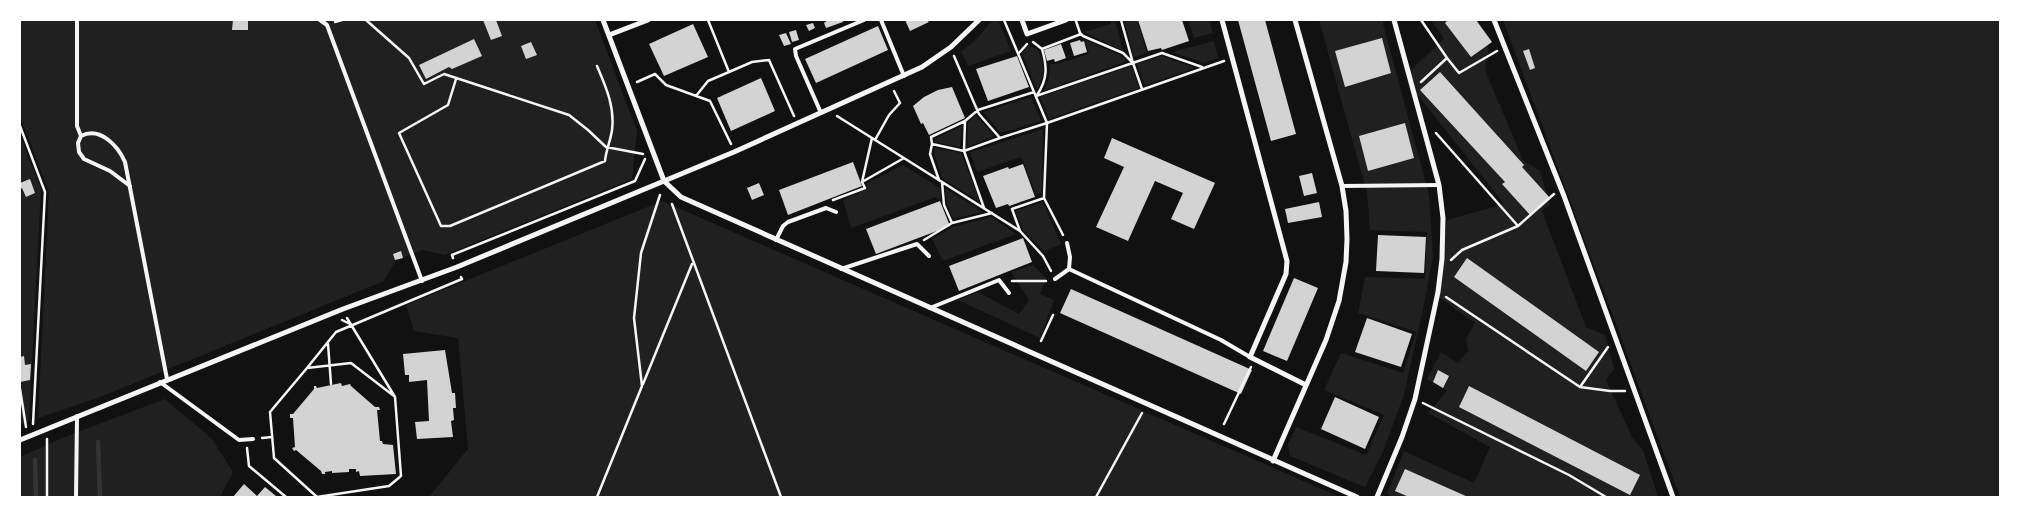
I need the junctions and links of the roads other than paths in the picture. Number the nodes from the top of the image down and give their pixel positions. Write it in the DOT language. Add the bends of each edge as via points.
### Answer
graph roads {
  1 [pos="77,20"];
  2 [pos="320,20"];
  3 [pos="603,20"];
  4 [pos="648,20"];
  5 [pos="864,20"];
  6 [pos="881,20"];
  7 [pos="979,20"];
  8 [pos="1022,20"];
  9 [pos="1066,20"];
  10 [pos="1222,20"];
  11 [pos="1295,20"];
  12 [pos="1394,20"];
  13 [pos="1494,20"];
  14 [pos="608,35"];
  15 [pos="904,76"];
  16 [pos="821,113"];
  17 [pos="81,136"];
  18 [pos="664,181"];
  19 [pos="1439,185"];
  20 [pos="130,186"];
  21 [pos="1342,186"];
  22 [pos="836,212"];
  23 [pos="776,240"];
  24 [pos="1067,243"];
  25 [pos="929,256"];
  26 [pos="840,269"];
  27 [pos="1069,270"];
  28 [pos="1055,279"];
  29 [pos="422,281"];
  30 [pos="1009,293"];
  31 [pos="930,308"];
  32 [pos="1252,359"];
  33 [pos="167,379"];
  34 [pos="160,382"];
  35 [pos="1306,385"];
  36 [pos="78,416"];
  37 [pos="253,439"];
  38 [pos="20,440"];
  39 [pos="1273,461"];
  40 [pos="76,497"];
  41 [pos="1357,497"];
  42 [pos="1377,497"];
  43 [pos="1673,497"];
  1 -- 17 [label="lane" via="78,126"];
  2 -- 29 [label="lane" via="327,26"];
  3 -- 14 [label="street"];
  4 -- 14 [label="street"];
  5 -- 16 [label="lane" via="795,49"];
  6 -- 15 [label="lane"];
  7 -- 15 [label="street" via="951,47"];
  8 -- 9 [label="street" via="1027,34"];
  10 -- 32 [label="street" via="1286,261 1286,274"];
  11 -- 21 [label="street"];
  12 -- 19 [label="street"];
  13 -- 43 [label="street" via="1561,188"];
  14 -- 18 [label="street"];
  15 -- 16 [label="street"];
  16 -- 18 [label="street"];
  17 -- 20 [label="lane" via="78,143 84,159 110,171"];
  17 -- 20 [label="lane" via="94,133 111,141 126,162"];
  18 -- 23 [label="street" via="681,197"];
  18 -- 29 [label="street"];
  19 -- 21 [label="lane"];
  19 -- 42 [label="street" via="1443,218 1438,292 1415,399"];
  20 -- 33 [label="lane"];
  21 -- 35 [label="street" via="1347,239 1343,282 1334,321"];
  22 -- 23 [label="lane" via="826,208 788,222"];
  23 -- 26 [label="street"];
  24 -- 27 [label="lane"];
  25 -- 26 [label="lane" via="917,244"];
  26 -- 31 [label="street"];
  27 -- 28 [label="lane"];
  27 -- 32 [label="lane" via="1221,340"];
  29 -- 33 [label="street"];
  30 -- 31 [label="lane" via="999,280"];
  31 -- 39 [label="street"];
  32 -- 35 [label="street"];
  33 -- 34 [label="street"];
  34 -- 36 [label="street"];
  34 -- 37 [label="lane" via="239,440"];
  35 -- 39 [label="street"];
  36 -- 38 [label="street"];
  36 -- 40 [label="lane"];
  39 -- 41 [label="street"];
}
